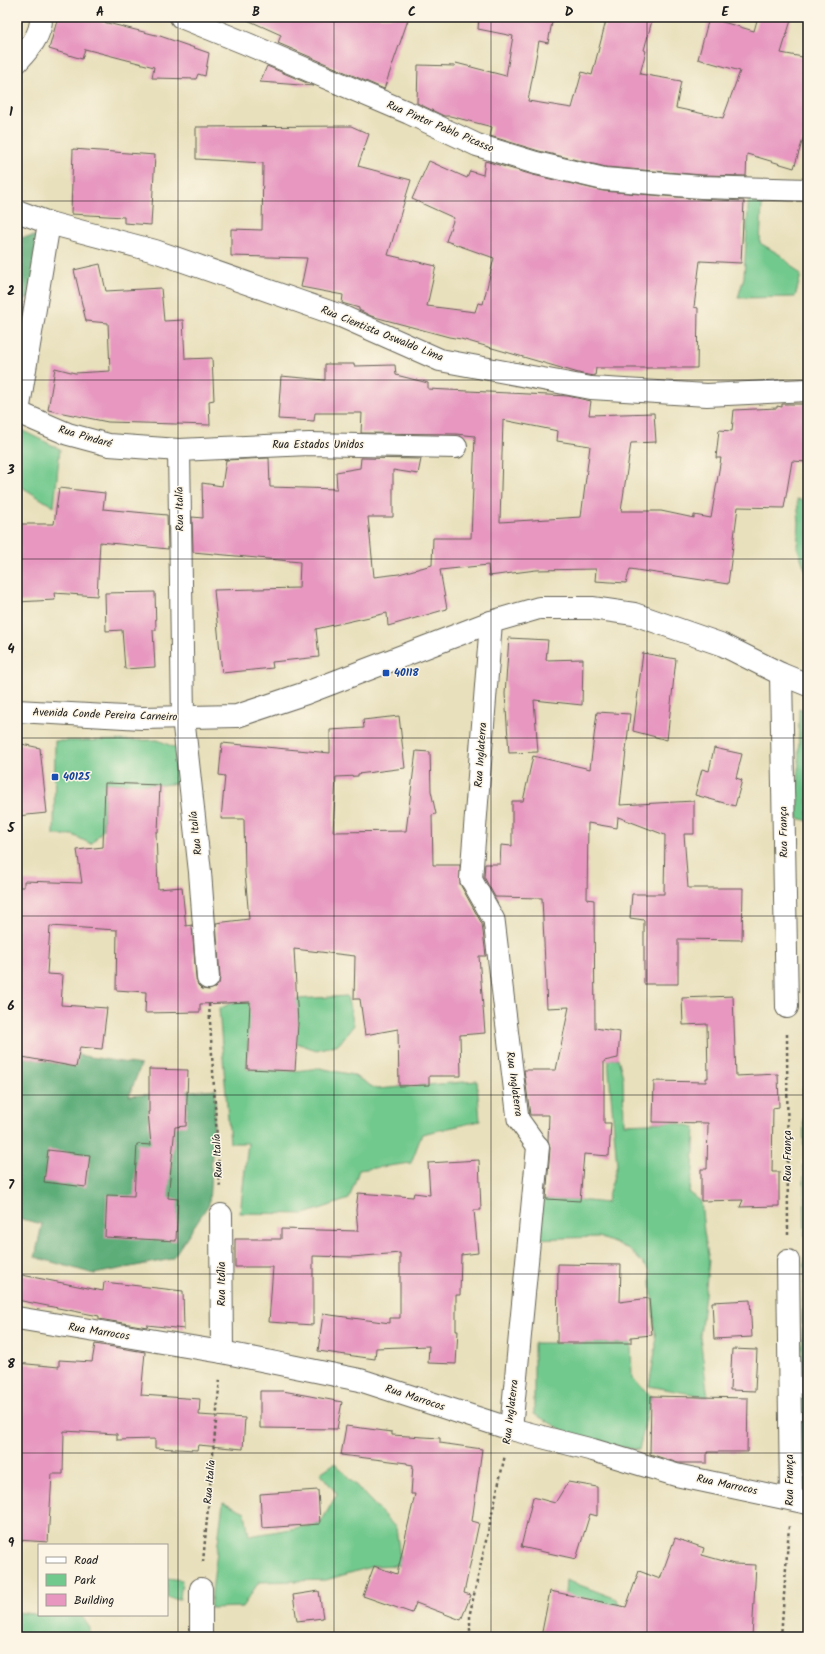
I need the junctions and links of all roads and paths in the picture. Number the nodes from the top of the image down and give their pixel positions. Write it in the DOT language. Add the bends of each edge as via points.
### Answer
graph roads {
  1 [pos="41,17"];
  2 [pos="181,17"];
  3 [pos="17,62"];
  4 [pos="808,190"];
  5 [pos="17,211"];
  6 [pos="49,223"];
  7 [pos="808,390"];
  8 [pos="17,412"];
  9 [pos="456,447"];
  10 [pos="180,450"];
  11 [pos="491,622"];
  12 [pos="781,674"];
  13 [pos="808,685"];
  14 [pos="17,711"];
  15 [pos="183,717"];
  16 [pos="471,879"];
  17 [pos="208,978"];
  18 [pos="787,1007"];
  19 [pos="538,1147"];
  20 [pos="221,1215"];
  21 [pos="788,1262"];
  22 [pos="17,1318"];
  23 [pos="222,1352"];
  24 [pos="511,1429"];
  25 [pos="800,1501"];
  26 [pos="200,1589"];
  27 [pos="201,1637"];
  28 [pos="470,1637"];
  29 [pos="781,1637"];
  1 -- 3 [label="street" via="38,34"];
  2 -- 4 [label="street, Rua Pintor Pablo Picasso" via="409,113 477,145 536,163 604,179 701,187"];
  5 -- 6 [label="street, Rua Cientista Oswaldo Lima"];
  6 -- 7 [label="street, Rua Cientista Oswaldo Lima" via="155,251 341,316 440,360 598,389 707,395"];
  6 -- 8 [label="street"];
  8 -- 10 [label="street, Rua Pindaré" via="68,434 109,445"];
  9 -- 10 [label="street, Rua Estados Unidos" via="309,444"];
  10 -- 15 [label="street, Rua Italía"];
  11 -- 12 [label="street, Avenida Conde Pereira Carneiro" via="539,608 592,608 634,614 723,644"];
  11 -- 15 [label="street, Avenida Conde Pereira Carneiro" via="312,691 237,716"];
  11 -- 16 [label="street, Rua Inglaterra"];
  12 -- 13 [label="street, Avenida Conde Pereira Carneiro"];
  12 -- 18 [label="street, Rua França"];
  14 -- 15 [label="street, Avenida Conde Pereira Carneiro" via="142,718"];
  15 -- 17 [label="street, Rua Italía" via="200,872"];
  16 -- 19 [label="street, Rua Inglaterra" via="494,920 518,1120"];
  17 -- 20 [label="path, Rua Italía"];
  18 -- 21 [label="path, Rua França"];
  19 -- 24 [label="street, Rua Inglaterra"];
  20 -- 23 [label="street, Rua Itália"];
  21 -- 25 [label="street, Rua França"];
  22 -- 23 [label="street, Rua Marrocos"];
  23 -- 24 [label="street, Rua Marrocos" via="360,1380"];
  23 -- 26 [label="path, Rua Italía"];
  24 -- 25 [label="street, Rua Marrocos" via="676,1475"];
  24 -- 28 [label="path, Rua Inglaterra" via="470,1613"];
  25 -- 29 [label="path, Rua França"];
  26 -- 27 [label="street"];
}
